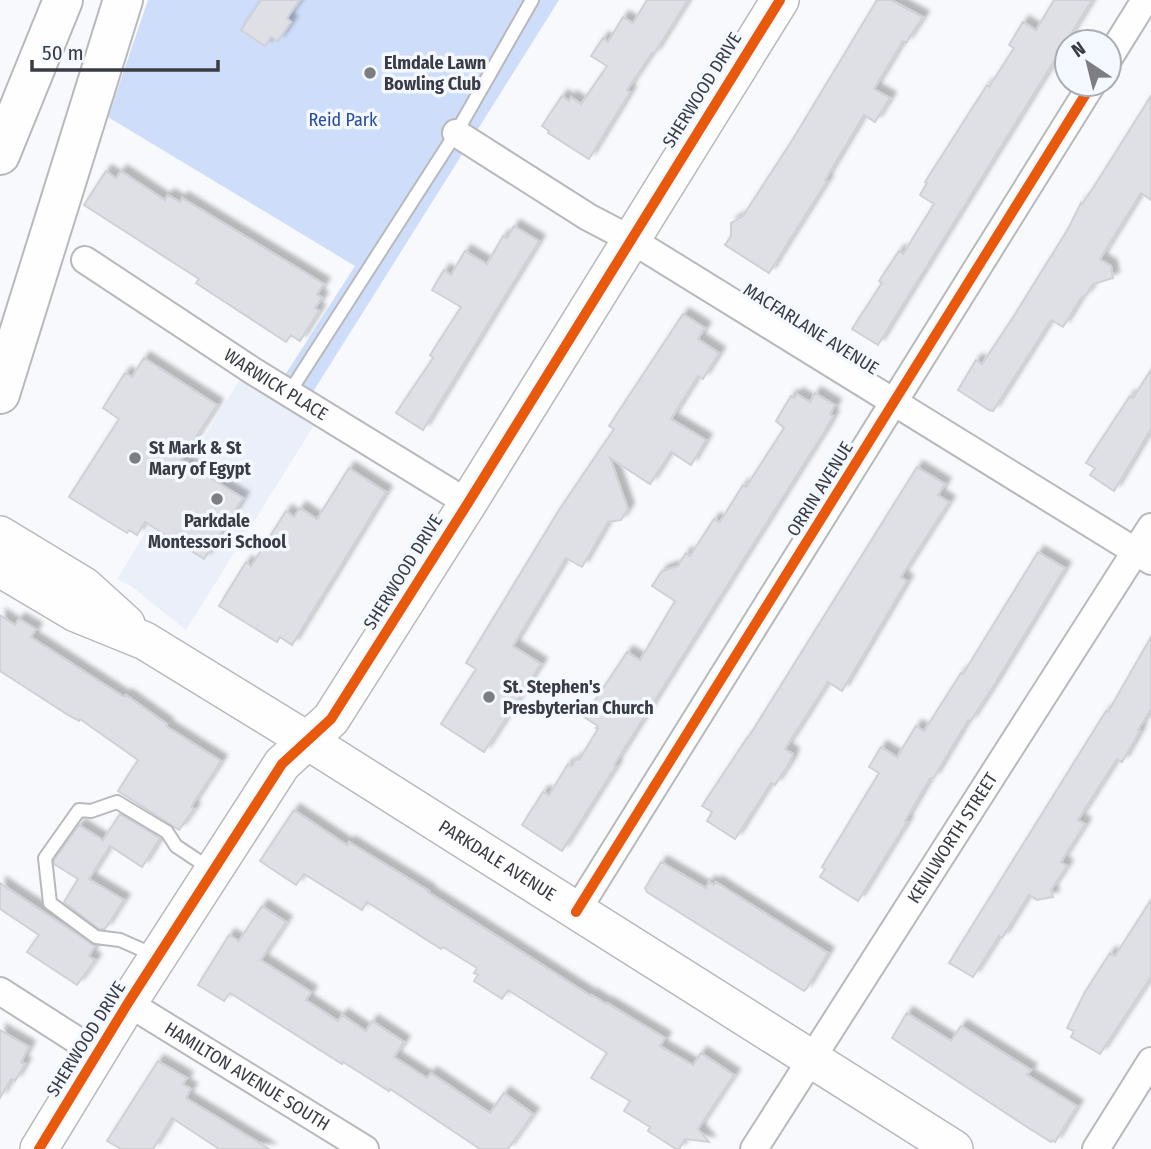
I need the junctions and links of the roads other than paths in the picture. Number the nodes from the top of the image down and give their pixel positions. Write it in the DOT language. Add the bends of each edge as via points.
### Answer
graph roads {
  1 [pos="62,0"];
  2 [pos="123,0"];
  3 [pos="532,0"];
  4 [pos="780,0"];
  5 [pos="1145,0"];
  6 [pos="1123,35"];
  7 [pos="1084,98"];
  8 [pos="456,133"];
  9 [pos="0,155"];
  10 [pos="631,239"];
  11 [pos="85,260"];
  12 [pos="289,393"];
  13 [pos="0,394"];
  14 [pos="895,402"];
  15 [pos="468,503"];
  16 [pos="1151,527"];
  17 [pos="0,535"];
  18 [pos="1143,556"];
  19 [pos="0,568"];
  20 [pos="145,641"];
  21 [pos="309,741"];
  22 [pos="213,871"];
  23 [pos="576,912"];
  24 [pos="158,957"];
  25 [pos="0,991"];
  26 [pos="128,1003"];
  27 [pos="97,1053"];
  28 [pos="812,1060"];
  29 [pos="1151,1061"];
  30 [pos="39,1149"];
  31 [pos="365,1149"];
  32 [pos="754,1149"];
  33 [pos="954,1149"];
  34 [pos="1096,1149"];
  1 -- 9 [label="highway"];
  2 -- 13 [label="highway"];
  3 -- 8 [label="lane"];
  4 -- 10 [label="street, SHERWOOD DRIVE"];
  5 -- 6 [label="street"];
  7 -- 14 [label="street, ORRIN AVENUE"];
  8 -- 10 [label="street, MACFARLANE AVENUE"];
  8 -- 12 [label="lane"];
  10 -- 14 [label="street, MACFARLANE AVENUE"];
  10 -- 15 [label="street, SHERWOOD DRIVE"];
  11 -- 12 [label="street, WARWICK PLACE"];
  12 -- 15 [label="street, WARWICK PLACE"];
  14 -- 18 [label="street, MACFARLANE AVENUE"];
  14 -- 23 [label="street, ORRIN AVENUE"];
  15 -- 21 [label="street, SHERWOOD DRIVE" via="331,719"];
  16 -- 18 [label="street, KENILWORTH STREET"];
  17 -- 20 [label="street, PARKDALE AVENUE" via="84,586"];
  18 -- 28 [label="street, KENILWORTH STREET"];
  19 -- 20 [label="street, PARKDALE AVENUE" via="76,613"];
  20 -- 21 [label="street, PARKDALE AVENUE"];
  21 -- 22 [label="street, SHERWOOD DRIVE" via="282,764"];
  21 -- 23 [label="street, PARKDALE AVENUE"];
  22 -- 24 [label="street, SHERWOOD DRIVE"];
  22 -- 24 [label="lane" via="176,846 167,832 117,802 79,810 45,858 50,903 96,937 120,940"];
  23 -- 28 [label="street, PARKDALE AVENUE"];
  24 -- 26 [label="street, SHERWOOD DRIVE"];
  25 -- 27 [label="street"];
  26 -- 27 [label="street, SHERWOOD DRIVE"];
  26 -- 31 [label="street, HAMILTON AVENUE SOUTH"];
  27 -- 30 [label="street, SHERWOOD DRIVE"];
  28 -- 32 [label="street, KENILWORTH STREET"];
  28 -- 33 [label="street, PARKDALE AVENUE"];
  29 -- 34 [label="street"];
}
